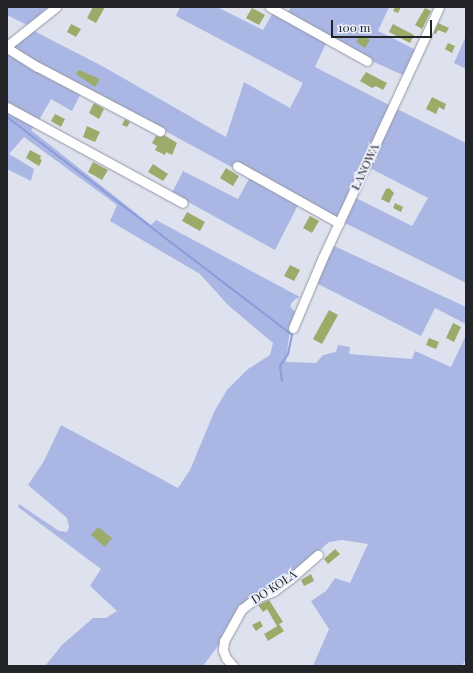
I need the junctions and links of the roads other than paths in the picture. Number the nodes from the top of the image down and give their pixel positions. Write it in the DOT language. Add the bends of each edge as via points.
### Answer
graph roads {
  1 [pos="56,7"];
  2 [pos="270,7"];
  3 [pos="439,7"];
  4 [pos="7,47"];
  5 [pos="367,61"];
  6 [pos="7,107"];
  7 [pos="160,131"];
  8 [pos="237,166"];
  9 [pos="183,203"];
  10 [pos="339,223"];
  11 [pos="293,328"];
  12 [pos="318,555"];
  13 [pos="233,666"];
  1 -- 4 [label="street"];
  2 -- 5 [label="street"];
  3 -- 10 [label="street, ŁANOWA"];
  4 -- 7 [label="street"];
  6 -- 9 [label="street"];
  8 -- 10 [label="street"];
  10 -- 11 [label="street, ŁANOWA"];
  12 -- 13 [label="street, DO KOŁA" via="279,587 256,598 242,609 224,641 223,650"];
}
